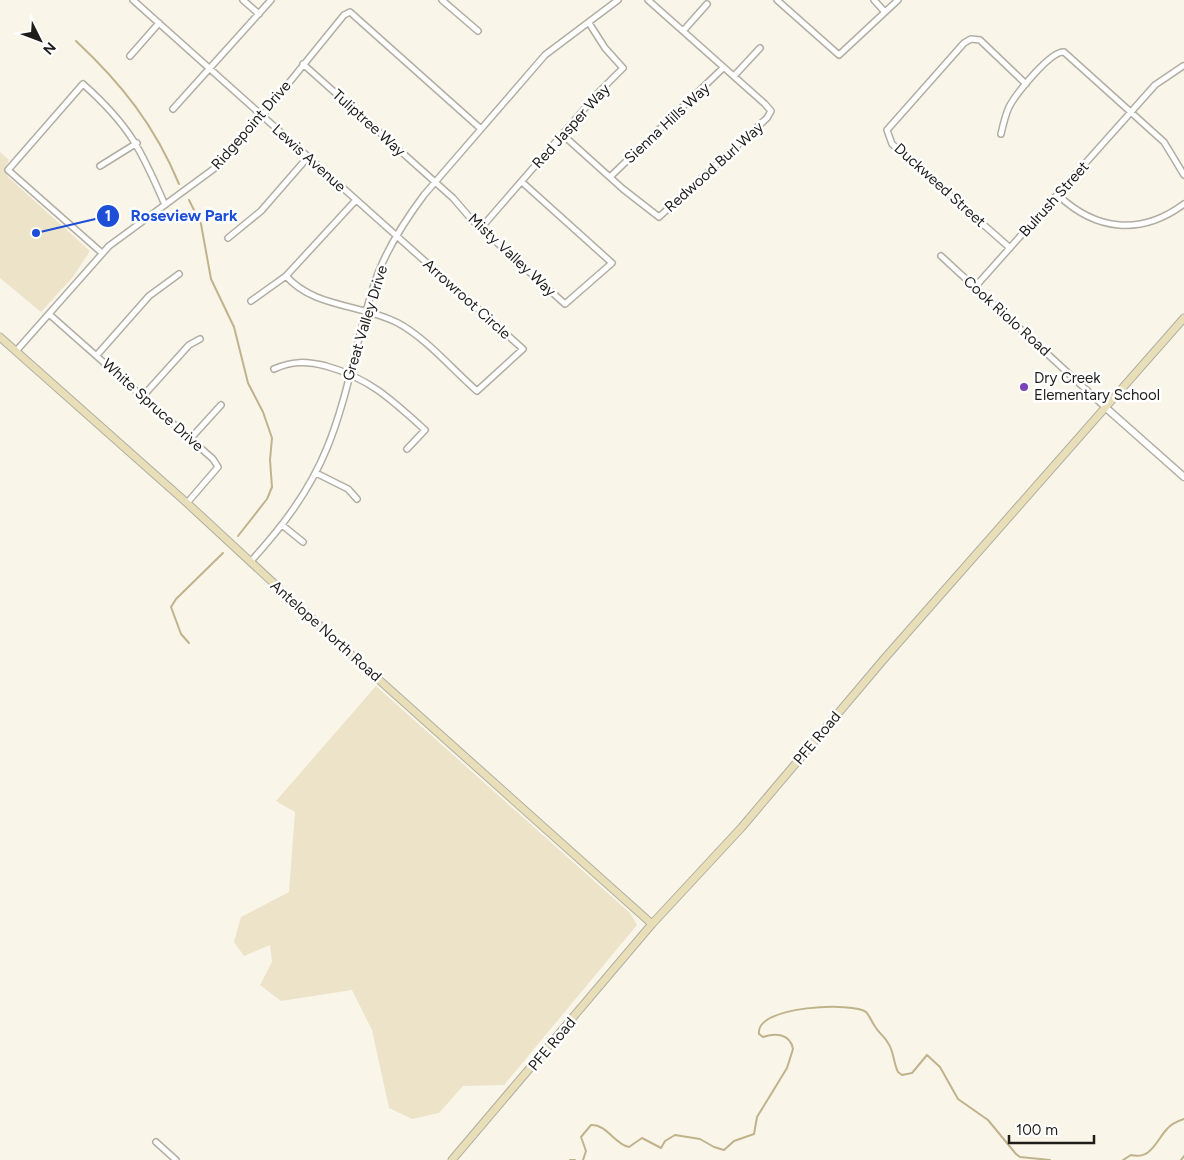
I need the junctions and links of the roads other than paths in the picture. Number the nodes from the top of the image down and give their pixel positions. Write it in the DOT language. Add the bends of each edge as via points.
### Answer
graph roads {
  1 [pos="133,0"];
  2 [pos="243,0"];
  3 [pos="271,0"];
  4 [pos="442,0"];
  5 [pos="618,0"];
  6 [pos="648,0"];
  7 [pos="777,0"];
  8 [pos="874,0"];
  9 [pos="898,0"];
  10 [pos="707,4"];
  11 [pos="885,12"];
  12 [pos="259,14"];
  13 [pos="159,23"];
  14 [pos="589,23"];
  15 [pos="478,31"];
  16 [pos="682,31"];
  17 [pos="760,48"];
  18 [pos="130,56"];
  19 [pos="303,64"];
  20 [pos="1183,66"];
  21 [pos="723,68"];
  22 [pos="210,69"];
  23 [pos="734,76"];
  24 [pos="1026,84"];
  25 [pos="173,109"];
  26 [pos="1132,112"];
  27 [pos="262,116"];
  28 [pos="481,129"];
  29 [pos="1001,134"];
  30 [pos="563,135"];
  31 [pos="137,144"];
  32 [pos="308,157"];
  33 [pos="100,166"];
  34 [pos="1184,175"];
  35 [pos="610,177"];
  36 [pos="436,182"];
  37 [pos="522,182"];
  38 [pos="1058,195"];
  39 [pos="356,200"];
  40 [pos="164,204"];
  41 [pos="1184,204"];
  42 [pos="481,228"];
  43 [pos="397,235"];
  44 [pos="228,238"];
  45 [pos="1010,248"];
  46 [pos="102,254"];
  47 [pos="941,256"];
  48 [pos="179,274"];
  49 [pos="286,276"];
  50 [pos="976,287"];
  51 [pos="251,301"];
  52 [pos="366,312"];
  53 [pos="49,314"];
  54 [pos="1184,318"];
  55 [pos="0,337"];
  56 [pos="200,339"];
  57 [pos="17,350"];
  58 [pos="97,355"];
  59 [pos="274,369"];
  60 [pos="350,373"];
  61 [pos="143,396"];
  62 [pos="221,405"];
  63 [pos="1105,407"];
  64 [pos="191,438"];
  65 [pos="407,449"];
  66 [pos="316,473"];
  67 [pos="1184,477"];
  68 [pos="357,499"];
  69 [pos="187,503"];
  70 [pos="282,526"];
  71 [pos="304,542"];
  72 [pos="251,561"];
  73 [pos="652,924"];
  74 [pos="156,1142"];
  75 [pos="176,1160"];
  76 [pos="452,1160"];
  1 -- 13 [label="street, Lewis Avenue"];
  2 -- 12 [label="street"];
  3 -- 12 [label="street"];
  4 -- 15 [label="street"];
  5 -- 14 [label="street, Great Valley Drive"];
  6 -- 16 [label="street"];
  7 -- 11 [label="street" via="839,55"];
  8 -- 11 [label="street"];
  9 -- 11 [label="street"];
  10 -- 16 [label="street"];
  12 -- 22 [label="street"];
  13 -- 18 [label="street"];
  13 -- 22 [label="street, Lewis Avenue"];
  14 -- 28 [label="street, Great Valley Drive" via="570,34 546,55"];
  14 -- 30 [label="street, Red Jasper Way" via="623,68"];
  16 -- 21 [label="street"];
  17 -- 23 [label="street"];
  19 -- 27 [label="street, Ridgepoint Drive"];
  19 -- 28 [label="street, Ridgepoint Drive" via="350,12"];
  19 -- 36 [label="street, Tuliptree Way"];
  20 -- 26 [label="street, Bulrush Street" via="1155,86"];
  21 -- 23 [label="street"];
  21 -- 35 [label="street, Sienna Hills Way"];
  22 -- 25 [label="street"];
  22 -- 27 [label="street, Lewis Avenue"];
  23 -- 35 [label="street, Redwood Burl Way" via="771,111 723,160 658,217"];
  24 -- 26 [label="street" via="1054,54 1064,52"];
  24 -- 29 [label="street" via="1010,106"];
  24 -- 45 [label="street, Duckweed Street" via="980,40 971,39 887,130 892,144"];
  26 -- 34 [label="street" via="1164,142"];
  26 -- 38 [label="street, Bulrush Street"];
  27 -- 32 [label="street, Lewis Avenue"];
  27 -- 40 [label="street, Ridgepoint Drive" via="210,173"];
  28 -- 36 [label="street, Great Valley Drive"];
  30 -- 35 [label="street, Redwood Burl Way"];
  30 -- 37 [label="street, Red Jasper Way"];
  31 -- 33 [label="street"];
  31 -- 40 [label="street"];
  31 -- 46 [label="street" via="116,116 83,84 8,170"];
  32 -- 39 [label="street, Lewis Avenue"];
  32 -- 44 [label="street" via="261,211"];
  36 -- 42 [label="street, Misty Valley Way"];
  36 -- 43 [label="street, Great Valley Drive"];
  37 -- 42 [label="street, Red Jasper Way"];
  37 -- 42 [label="street, Misty Valley Way" via="612,263 565,304"];
  38 -- 41 [label="street" via="1091,218 1114,224 1157,220"];
  38 -- 45 [label="street, Bulrush Street"];
  39 -- 43 [label="street, Lewis Avenue"];
  39 -- 49 [label="street"];
  40 -- 46 [label="street, Ridgepoint Drive"];
  43 -- 52 [label="street, Great Valley Drive" via="378,273"];
  43 -- 52 [label="street, Arrowroot Circle" via="523,349 476,391 406,328"];
  45 -- 50 [label="street, Bulrush Street"];
  46 -- 53 [label="street, Ridgepoint Drive"];
  47 -- 50 [label="street, Cook Riolo Road"];
  48 -- 58 [label="street" via="149,296"];
  49 -- 51 [label="street"];
  49 -- 52 [label="street" via="310,294"];
  50 -- 63 [label="street, Cook Riolo Road"];
  52 -- 60 [label="street, Great Valley Drive"];
  53 -- 57 [label="street, Ridgepoint Drive"];
  53 -- 58 [label="street, White Spruce Drive"];
  54 -- 63 [label="main road, PFE Road"];
  55 -- 57 [label="main road, Antelope North Road"];
  56 -- 61 [label="street" via="188,345"];
  57 -- 69 [label="main road, Antelope North Road"];
  58 -- 61 [label="street, White Spruce Drive"];
  59 -- 60 [label="street" via="302,362"];
  60 -- 65 [label="street" via="381,391 425,430"];
  60 -- 66 [label="street, Great Valley Drive" via="334,430"];
  61 -- 64 [label="street, White Spruce Drive"];
  62 -- 64 [label="street"];
  63 -- 67 [label="street, Cook Riolo Road"];
  63 -- 73 [label="main road, PFE Road" via="742,827"];
  64 -- 69 [label="street, White Spruce Drive" via="218,466"];
  66 -- 68 [label="street" via="348,489"];
  66 -- 70 [label="street, Great Valley Drive"];
  69 -- 72 [label="main road, Antelope North Road"];
  70 -- 71 [label="street"];
  70 -- 72 [label="street, Great Valley Drive"];
  72 -- 73 [label="main road, Antelope North Road"];
  73 -- 76 [label="main road, PFE Road"];
  74 -- 75 [label="street"];
}
